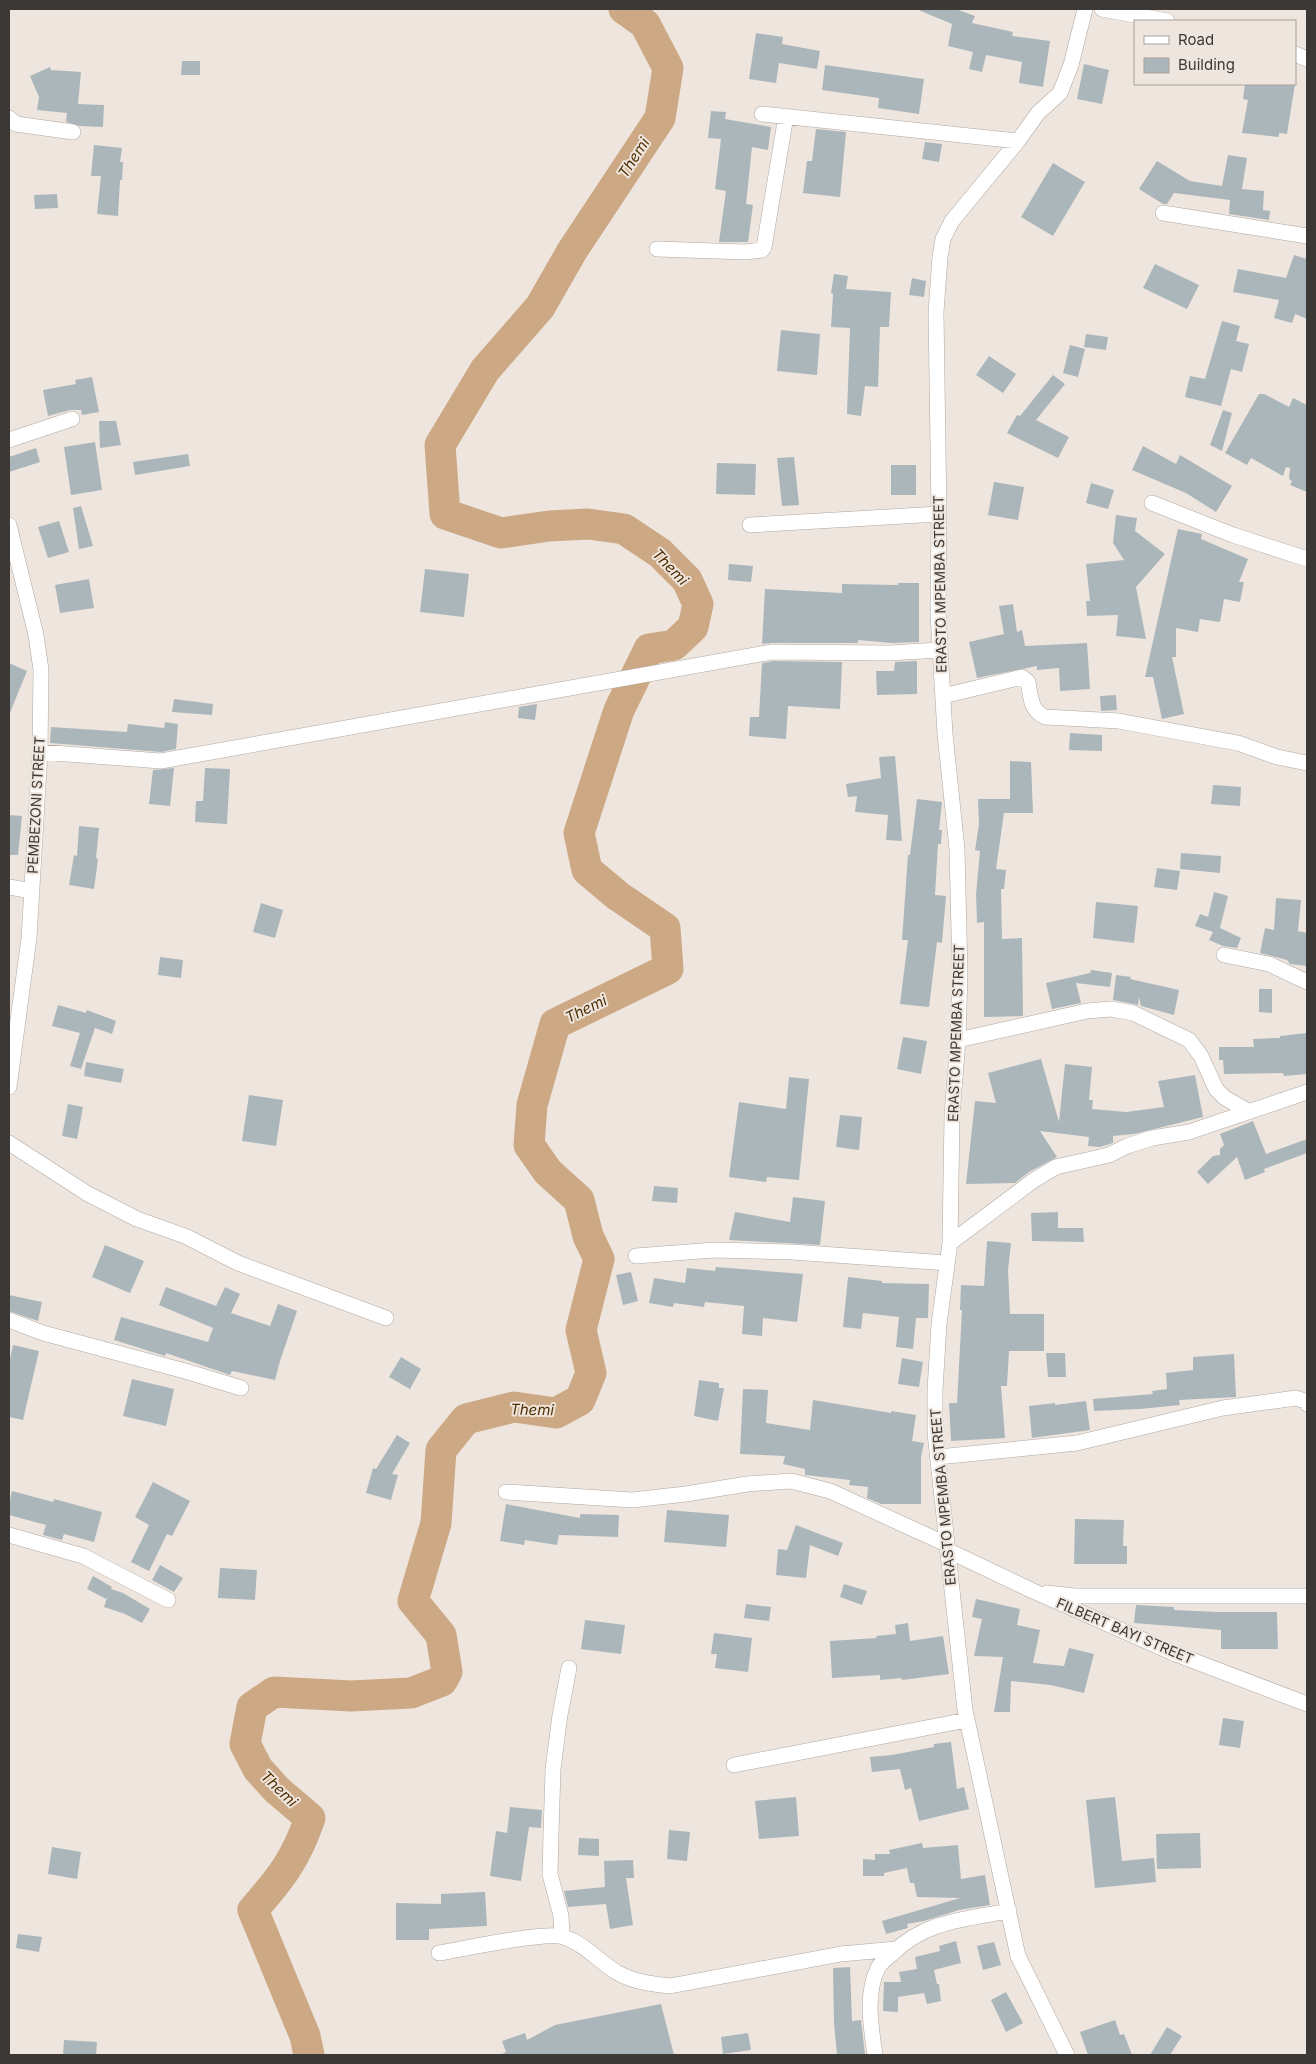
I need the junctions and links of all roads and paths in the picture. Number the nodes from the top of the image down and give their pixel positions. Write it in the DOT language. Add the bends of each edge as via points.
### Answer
graph roads {
  1 [pos="1085,9"];
  2 [pos="1102,9"];
  3 [pos="1162,20"];
  4 [pos="762,114"];
  5 [pos="786,116"];
  6 [pos="9,118"];
  7 [pos="73,132"];
  8 [pos="1018,142"];
  9 [pos="1163,213"];
  10 [pos="1307,236"];
  11 [pos="656,249"];
  12 [pos="72,419"];
  13 [pos="9,440"];
  14 [pos="1152,503"];
  15 [pos="939,514"];
  16 [pos="9,525"];
  17 [pos="750,525"];
  18 [pos="1307,559"];
  19 [pos="940,650"];
  20 [pos="942,696"];
  21 [pos="40,752"];
  22 [pos="1307,764"];
  23 [pos="9,888"];
  24 [pos="32,891"];
  25 [pos="1224,955"];
  26 [pos="1307,982"];
  27 [pos="958,1040"];
  28 [pos="9,1087"];
  29 [pos="1307,1092"];
  30 [pos="1248,1111"];
  31 [pos="9,1144"];
  32 [pos="950,1243"];
  33 [pos="636,1256"];
  34 [pos="947,1264"];
  35 [pos="386,1318"];
  36 [pos="9,1320"];
  37 [pos="241,1388"];
  38 [pos="1307,1404"];
  39 [pos="938,1458"];
  40 [pos="506,1492"];
  41 [pos="9,1535"];
  42 [pos="947,1547"];
  43 [pos="1033,1591"];
  44 [pos="1307,1596"];
  45 [pos="168,1600"];
  46 [pos="569,1668"];
  47 [pos="1307,1704"];
  48 [pos="967,1720"];
  49 [pos="734,1765"];
  50 [pos="1009,1911"];
  51 [pos="562,1936"];
  52 [pos="896,1949"];
  53 [pos="439,1953"];
  54 [pos="875,2055"];
  55 [pos="1067,2055"];
  1 -- 8 [label="street, ERASTO MPEMBA STREET" via="1071,65 1060,93 1038,113"];
  2 -- 3 [label="street"];
  4 -- 5 [label="street"];
  5 -- 8 [label="street"];
  5 -- 11 [label="street" via="762,250"];
  6 -- 7 [label="street" via="16,124"];
  8 -- 15 [label="street, ERASTO MPEMBA STREET" via="952,221 943,239 936,312"];
  9 -- 10 [label="street"];
  12 -- 13 [label="street"];
  14 -- 18 [label="street" via="1232,535"];
  15 -- 17 [label="street"];
  15 -- 19 [label="street, ERASTO MPEMBA STREET"];
  16 -- 21 [label="street, PEMBEZONI STREET" via="34,626 41,670"];
  19 -- 20 [label="street, ERASTO MPEMBA STREET"];
  19 -- 21 [label="street" via="772,652 161,760"];
  20 -- 22 [label="street" via="1022,677 1028,682 1037,713 1045,717 1119,721 1238,743 1277,758"];
  20 -- 27 [label="street, ERASTO MPEMBA STREET" via="957,849"];
  21 -- 24 [label="street, PEMBEZONI STREET"];
  23 -- 24 [label="street"];
  24 -- 28 [label="street, PEMBEZONI STREET"];
  25 -- 26 [label="street" via="1269,964"];
  27 -- 30 [label="street" via="1087,1011 1111,1009 1133,1013 1190,1040 1216,1088 1225,1098"];
  27 -- 32 [label="street, ERASTO MPEMBA STREET" via="952,1115"];
  29 -- 30 [label="street"];
  30 -- 32 [label="street" via="1189,1132 1152,1138 1109,1155 1056,1167"];
  31 -- 35 [label="street" via="88,1194 137,1219 185,1236 238,1263"];
  32 -- 34 [label="street, ERASTO MPEMBA STREET"];
  33 -- 34 [label="street" via="714,1250 762,1251"];
  34 -- 39 [label="street, ERASTO MPEMBA STREET" via="935,1390"];
  36 -- 37 [label="street" via="42,1333"];
  38 -- 39 [label="street" via="1296,1398 1276,1400 1223,1408 1077,1443"];
  39 -- 42 [label="street, ERASTO MPEMBA STREET"];
  40 -- 42 [label="street, FILBERT BAYI STREET" via="632,1500 791,1481 830,1491"];
  41 -- 45 [label="street" via="83,1556"];
  42 -- 43 [label="street, FILBERT BAYI STREET"];
  42 -- 48 [label="street, ERASTO MPEMBA STREET"];
  43 -- 44 [label="street" via="1074,1596"];
  43 -- 47 [label="street, FILBERT BAYI STREET" via="1173,1653"];
  46 -- 51 [label="street" via="553,1768 551,1834 550,1874 561,1916"];
  48 -- 49 [label="street"];
  48 -- 50 [label="street, ERASTO MPEMBA STREET"];
  50 -- 52 [label="street" via="945,1922 919,1932"];
  50 -- 55 [label="street, ERASTO MPEMBA STREET" via="1018,1956"];
  51 -- 52 [label="street" via="618,1973 643,1982 670,1986 841,1954"];
  51 -- 53 [label="street" via="536,1937"];
  52 -- 54 [label="street" via="879,1967 872,1987 870,2017"];
}
